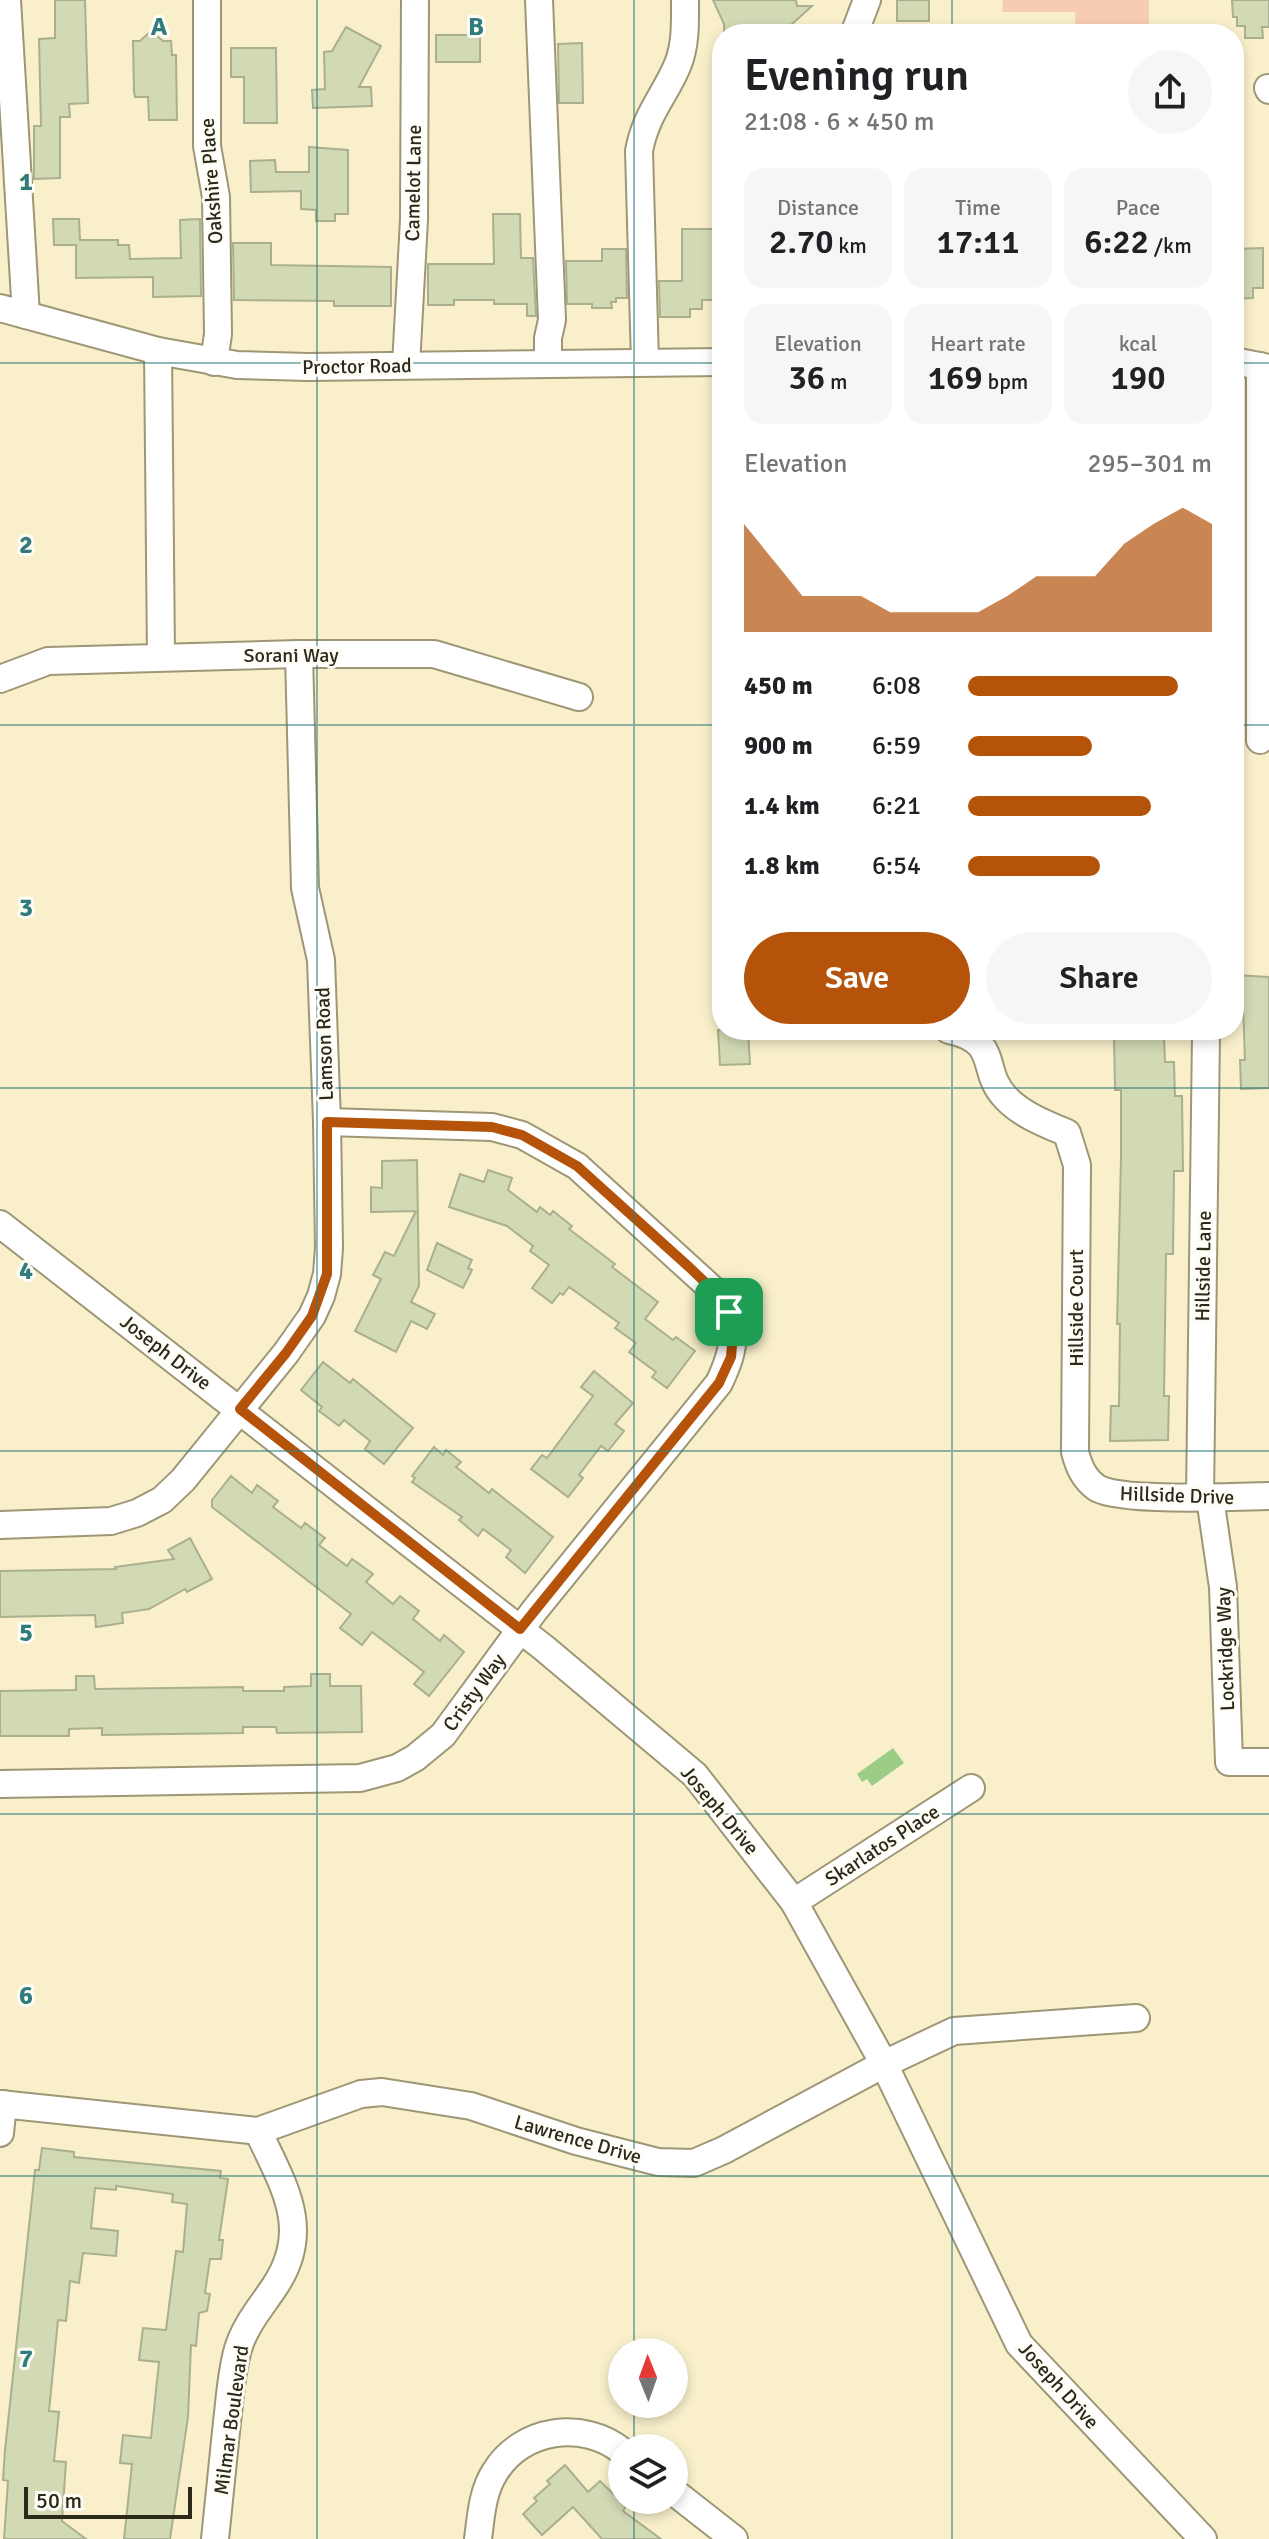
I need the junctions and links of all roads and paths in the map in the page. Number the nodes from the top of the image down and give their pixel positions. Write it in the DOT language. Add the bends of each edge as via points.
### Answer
graph roads {
  1 [pos="7,0"];
  2 [pos="207,0"];
  3 [pos="415,0"];
  4 [pos="539,0"];
  5 [pos="685,0"];
  6 [pos="867,0"];
  7 [pos="858,24"];
  8 [pos="0,308"];
  9 [pos="26,315"];
  10 [pos="158,351"];
  11 [pos="214,362"];
  12 [pos="645,362"];
  13 [pos="712,362"];
  14 [pos="548,363"];
  15 [pos="1244,363"];
  16 [pos="406,365"];
  17 [pos="1264,367"];
  18 [pos="299,654"];
  19 [pos="161,656"];
  20 [pos="0,679"];
  21 [pos="579,697"];
  22 [pos="1260,740"];
  23 [pos="976,1040"];
  24 [pos="1206,1040"];
  25 [pos="327,1122"];
  26 [pos="0,1224"];
  27 [pos="240,1409"];
  28 [pos="1088,1481"];
  29 [pos="1269,1496"];
  30 [pos="1205,1498"];
  31 [pos="0,1525"];
  32 [pos="520,1629"];
  33 [pos="1269,1762"];
  34 [pos="0,1784"];
  35 [pos="971,1788"];
  36 [pos="794,1902"];
  37 [pos="1136,2018"];
  38 [pos="884,2064"];
  39 [pos="1,2104"];
  40 [pos="258,2131"];
  41 [pos="0,2133"];
  42 [pos="608,2443"];
  43 [pos="688,2503"];
  44 [pos="215,2539"];
  45 [pos="478,2539"];
  46 [pos="734,2539"];
  47 [pos="1203,2539"];
  1 -- 9 [label="street"];
  2 -- 11 [label="street, Oakshire Place" via="207,146 216,197"];
  3 -- 16 [label="street, Camelot Lane" via="414,220"];
  4 -- 14 [label="street" via="552,320"];
  5 -- 12 [label="street" via="678,63 648,117 639,151"];
  6 -- 7 [label="street"];
  8 -- 9 [label="street, Proctor Road"];
  9 -- 10 [label="street, Proctor Road"];
  10 -- 11 [label="street, Proctor Road"];
  10 -- 19 [label="street"];
  11 -- 16 [label="street, Proctor Road"];
  12 -- 13 [label="street, Proctor Road"];
  12 -- 14 [label="street, Proctor Road"];
  14 -- 16 [label="street, Proctor Road"];
  15 -- 17 [label="street"];
  17 -- 22 [label="street"];
  18 -- 19 [label="street, Sorani Way"];
  18 -- 21 [label="street, Sorani Way" via="434,654"];
  18 -- 25 [label="street, Lamson Road" via="305,888 321,960"];
  19 -- 20 [label="street, Sorani Way" via="48,661"];
  23 -- 28 [label="street, Hillside Court" via="987,1053 1005,1097 1067,1133 1077,1165 1075,1452"];
  24 -- 30 [label="street, Hillside Lane"];
  25 -- 27 [label="street, Lamson Road" via="327,1274 312,1316"];
  25 -- 32 [label="street, Cristy Way" via="461,1124 522,1135 577,1166 701,1278 729,1312 731,1357 719,1383"];
  26 -- 27 [label="street, Joseph Drive"];
  27 -- 31 [label="street, Lamson Road" via="183,1480 151,1507 98,1523"];
  27 -- 32 [label="street, Joseph Drive"];
  28 -- 30 [label="street, Hillside Drive" via="1116,1494"];
  29 -- 30 [label="street, Hillside Drive"];
  30 -- 33 [label="street, Lockridge Way" via="1223,1587 1229,1762"];
  32 -- 34 [label="street, Cristy Way" via="443,1735 415,1758 378,1774"];
  32 -- 36 [label="street, Joseph Drive" via="695,1775"];
  35 -- 36 [label="street, Skarlatos Place"];
  36 -- 38 [label="street, Joseph Drive"];
  37 -- 38 [label="street, Lawrence Drive" via="954,2031"];
  38 -- 40 [label="street, Lawrence Drive" via="694,2163 658,2162 471,2106 382,2092 361,2094"];
  38 -- 47 [label="street, Joseph Drive" via="1019,2344"];
  39 -- 40 [label="street, Lawrence Drive"];
  39 -- 41 [label="street"];
  40 -- 44 [label="street, Milmar Boulevard" via="285,2187 294,2241 283,2274 238,2349"];
  42 -- 45 [label="street" via="591,2433 567,2430 524,2444 495,2472 481,2510"];
  43 -- 46 [label="street"];
}
